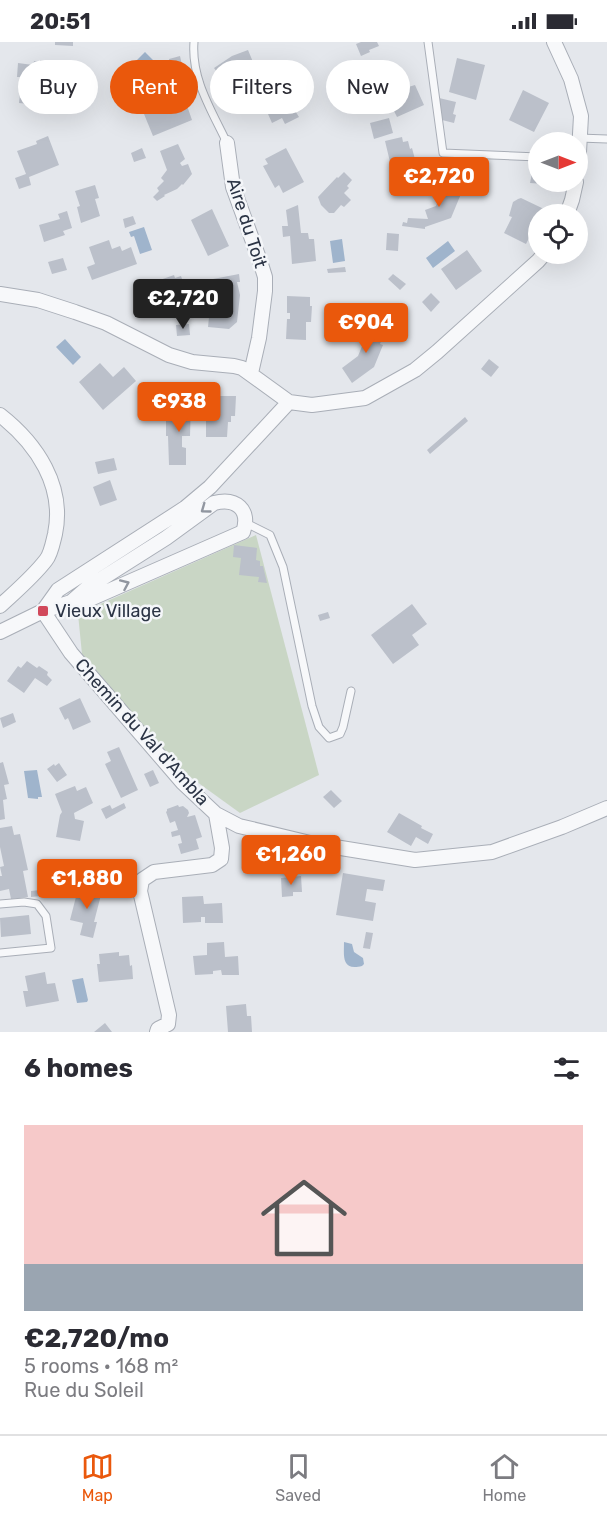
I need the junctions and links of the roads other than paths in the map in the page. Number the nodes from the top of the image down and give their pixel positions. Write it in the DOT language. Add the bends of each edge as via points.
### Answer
graph roads {
  1 [pos="194,42"];
  2 [pos="428,42"];
  3 [pos="554,42"];
  4 [pos="580,132"];
  5 [pos="588,138"];
  6 [pos="607,139"];
  7 [pos="227,143"];
  8 [pos="528,157"];
  9 [pos="535,264"];
  10 [pos="0,294"];
  11 [pos="251,374"];
  12 [pos="289,402"];
  13 [pos="0,415"];
  14 [pos="246,524"];
  15 [pos="71,602"];
  16 [pos="0,606"];
  17 [pos="43,611"];
  18 [pos="0,632"];
  19 [pos="351,691"];
  20 [pos="607,808"];
  21 [pos="216,814"];
  22 [pos="0,904"];
  23 [pos="0,953"];
  24 [pos="157,1032"];
  1 -- 7 [label="lane" via="198,83"];
  2 -- 8 [label="lane" via="443,153"];
  3 -- 4 [label="street" via="571,79 581,116"];
  5 -- 6 [label="lane"];
  7 -- 11 [label="street, Aire du Toit" via="232,187 265,277"];
  9 -- 12 [label="street" via="415,370 365,398 312,405"];
  10 -- 11 [label="street" via="38,300 106,323 168,355 234,366"];
  11 -- 12 [label="street"];
  12 -- 17 [label="street" via="210,487 185,508 58,590"];
  13 -- 16 [label="street" via="15,427 41,460 57,503 57,521 47,559"];
  15 -- 14 [label="street, one-way" via="81,603 232,537 243,532"];
  14 -- 15 [label="street, one-way" via="241,507 222,501 214,503"];
  14 -- 19 [label="lane" via="270,535 279,556 312,706 319,727 329,738 340,734"];
  15 -- 17 [label="street"];
  17 -- 18 [label="street"];
  17 -- 21 [label="street, Chemin du Val d'Ambla" via="79,662 183,783"];
  20 -- 21 [label="street, Chemin du Val d'Ambla" via="492,852 415,860 310,843 239,826"];
  21 -- 24 [label="street" via="221,859 212,864 154,872 142,880 140,891 169,1016 168,1024"];
  22 -- 23 [label="lane" via="37,904 46,916 51,948"];
}
